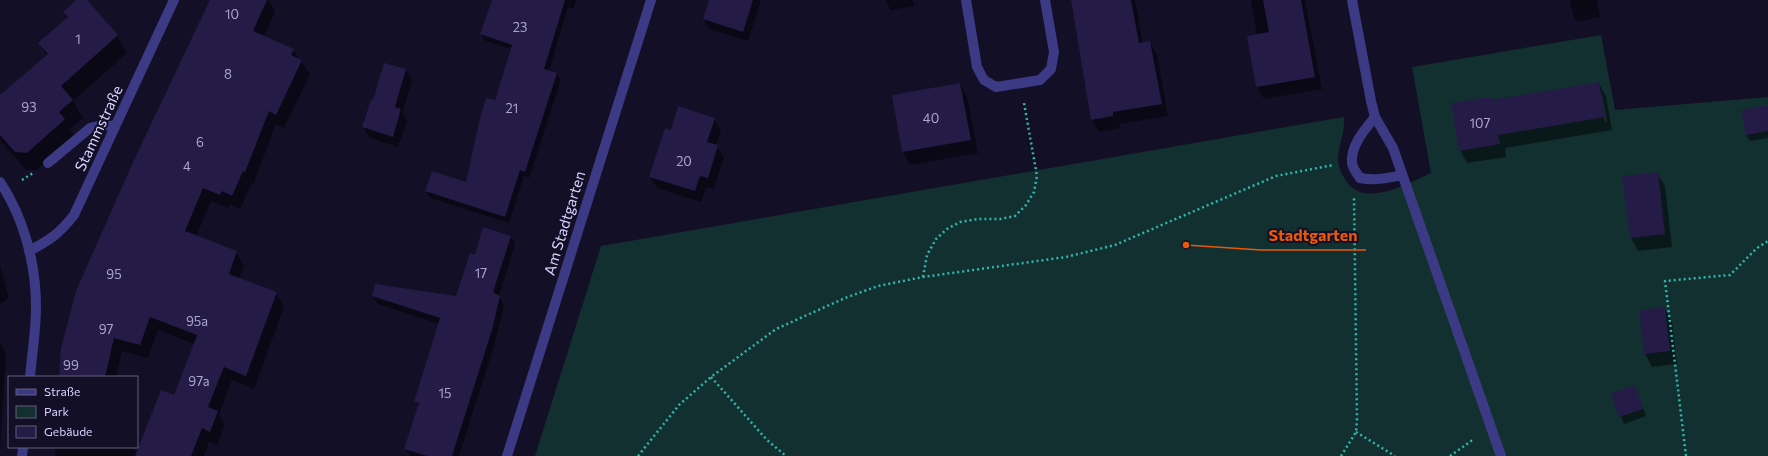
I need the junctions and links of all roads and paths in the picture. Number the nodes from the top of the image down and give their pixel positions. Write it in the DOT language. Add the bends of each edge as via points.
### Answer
graph roads {
  1 [pos="174,0"];
  2 [pos="651,0"];
  3 [pos="966,0"];
  4 [pos="1044,0"];
  5 [pos="1352,0"];
  6 [pos="1021,83"];
  7 [pos="1375,117"];
  8 [pos="115,126"];
  9 [pos="48,163"];
  10 [pos="1352,164"];
  11 [pos="1402,175"];
  12 [pos="1360,178"];
  13 [pos="0,182"];
  14 [pos="6,191"];
  15 [pos="1768,241"];
  16 [pos="29,251"];
  17 [pos="924,277"];
  18 [pos="30,376"];
  19 [pos="711,377"];
  20 [pos="1490,426"];
  21 [pos="1356,432"];
  22 [pos="507,456"];
  23 [pos="638,456"];
  24 [pos="786,456"];
  25 [pos="1340,456"];
  26 [pos="1395,456"];
  27 [pos="1450,456"];
  28 [pos="1501,456"];
  29 [pos="1686,456"];
  1 -- 8 [label="street, Stammstraße"];
  2 -- 22 [label="street, Am Stadtgarten"];
  3 -- 6 [label="street" via="977,68 984,80 996,87"];
  4 -- 6 [label="street" via="1054,52 1051,69 1040,80"];
  5 -- 7 [label="street"];
  6 -- 17 [label="path" via="1037,176 1034,192 1015,216 960,222 947,229 936,239 927,255"];
  7 -- 10 [label="street" via="1354,147"];
  7 -- 11 [label="street" via="1393,148"];
  8 -- 9 [label="street" via="101,125 90,128"];
  8 -- 16 [label="street, Stammstraße" via="74,216 52,239"];
  9 -- 14 [label="path"];
  10 -- 12 [label="street"];
  10 -- 17 [label="path" via="1330,165 1276,176 1115,245 1066,257"];
  11 -- 12 [label="street" via="1370,180"];
  11 -- 20 [label="street"];
  12 -- 21 [label="path" via="1355,190 1354,205"];
  13 -- 14 [label="street"];
  14 -- 16 [label="street"];
  15 -- 29 [label="path" via="1757,248 1730,275 1665,281"];
  16 -- 18 [label="street" via="36,307"];
  17 -- 19 [label="path" via="878,286 776,329"];
  19 -- 23 [label="path" via="679,405"];
  19 -- 24 [label="path" via="767,440"];
  20 -- 27 [label="path"];
  20 -- 28 [label="street"];
  21 -- 25 [label="path"];
  21 -- 26 [label="path"];
}
